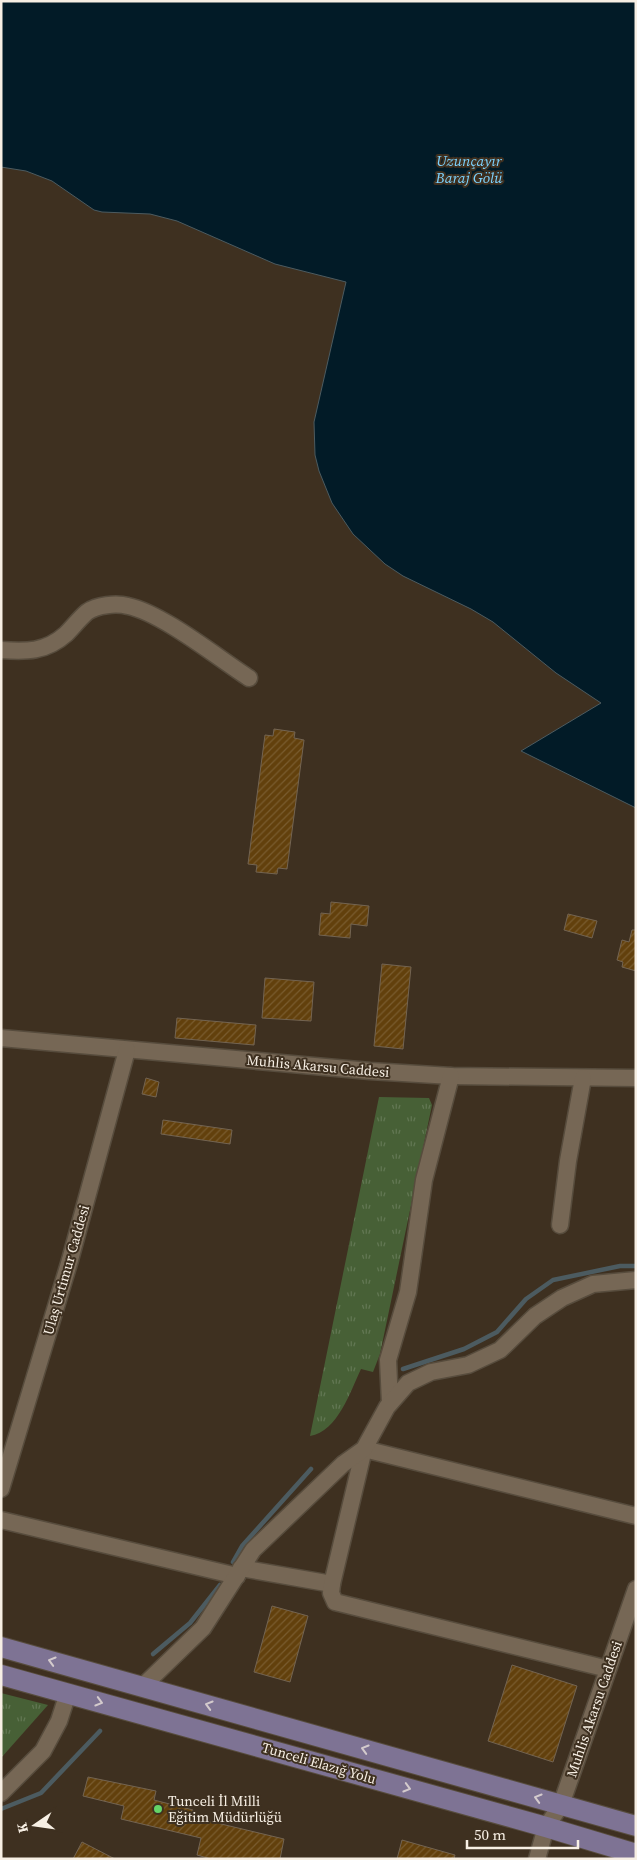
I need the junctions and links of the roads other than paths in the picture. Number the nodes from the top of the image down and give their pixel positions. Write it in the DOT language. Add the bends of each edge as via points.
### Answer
graph roads {
  1 [pos="1,650"];
  2 [pos="249,678"];
  3 [pos="1,1038"];
  4 [pos="127,1050"];
  5 [pos="451,1076"];
  6 [pos="583,1078"];
  7 [pos="636,1078"];
  8 [pos="560,1226"];
  9 [pos="636,1280"];
  10 [pos="390,1403"];
  11 [pos="364,1449"];
  12 [pos="1,1489"];
  13 [pos="636,1516"];
  14 [pos="1,1520"];
  15 [pos="239,1572"];
  16 [pos="332,1584"];
  17 [pos="636,1589"];
  18 [pos="1,1647"];
  19 [pos="608,1669"];
  20 [pos="1,1675"];
  21 [pos="142,1687"];
  22 [pos="68,1694"];
  23 [pos="1,1793"];
  24 [pos="561,1805"];
  25 [pos="636,1826"];
  26 [pos="546,1827"];
  27 [pos="636,1854"];
  28 [pos="537,1859"];
  1 -- 2 [label="street" via="24,652 46,648 64,636 88,611 110,604 128,606 164,622"];
  3 -- 4 [label="street, Muhlis Akarsu Caddesi"];
  4 -- 5 [label="street, Muhlis Akarsu Caddesi"];
  4 -- 12 [label="street, Ulaş Urtimur Caddesi" via="70,1260"];
  5 -- 6 [label="street, Muhlis Akarsu Caddesi"];
  5 -- 10 [label="street" via="424,1180 408,1292 388,1360"];
  6 -- 7 [label="street, Muhlis Akarsu Caddesi"];
  6 -- 8 [label="street"];
  9 -- 10 [label="street" via="593,1284 562,1298 535,1316 500,1350 468,1365 431,1372 408,1383"];
  10 -- 11 [label="street"];
  11 -- 13 [label="street"];
  11 -- 15 [label="street" via="343,1464 254,1550"];
  11 -- 16 [label="street"];
  14 -- 15 [label="street"];
  15 -- 16 [label="street"];
  15 -- 21 [label="street" via="203,1628"];
  16 -- 19 [label="street" via="331,1594 335,1602"];
  17 -- 19 [label="street, Muhlis Akarsu Caddesi"];
  21 -- 18 [label="main road, Tunceli Elazığ Yolu, one-way"];
  19 -- 24 [label="street, Muhlis Akarsu Caddesi"];
  20 -- 22 [label="main road, Tunceli Elazığ Yolu"];
  24 -- 21 [label="main road, Tunceli Elazığ Yolu, one-way"];
  22 -- 23 [label="street" via="59,1721 43,1751"];
  22 -- 26 [label="main road, Tunceli Elazığ Yolu, one-way"];
  24 -- 25 [label="main road, Tunceli Elazığ Yolu"];
  24 -- 26 [label="street, Muhlis Akarsu Caddesi"];
  26 -- 27 [label="main road, Tunceli Elazığ Yolu"];
  26 -- 28 [label="street, Muhlis Akarsu Caddesi"];
}
